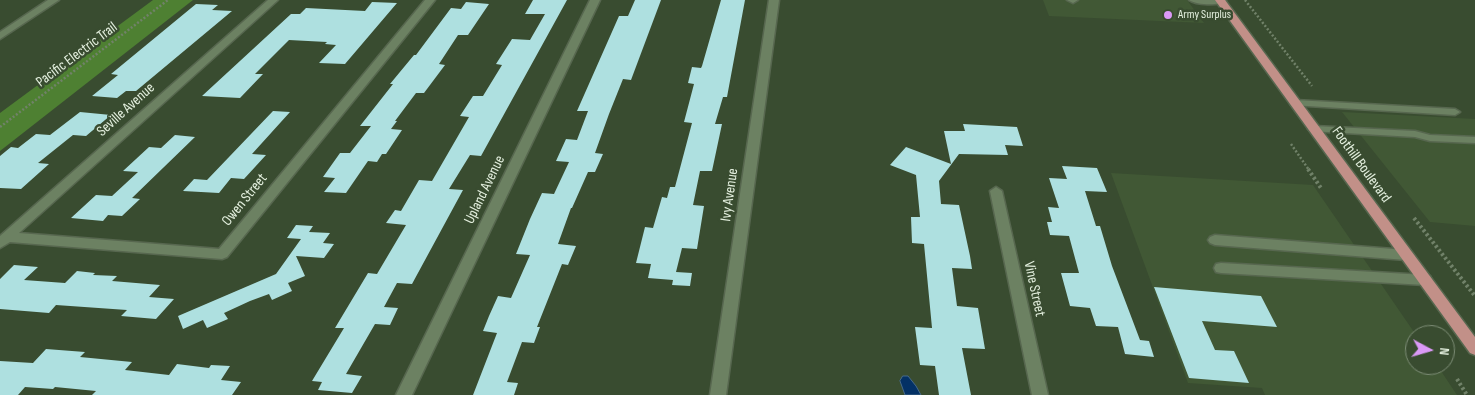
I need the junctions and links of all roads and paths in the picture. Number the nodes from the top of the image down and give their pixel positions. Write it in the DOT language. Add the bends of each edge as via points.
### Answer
graph roads {
  1 [pos="54,0"];
  2 [pos="168,0"];
  3 [pos="272,0"];
  4 [pos="430,0"];
  5 [pos="595,0"];
  6 [pos="774,0"];
  7 [pos="1194,0"];
  8 [pos="1220,0"];
  9 [pos="1245,0"];
  10 [pos="0,36"];
  11 [pos="1312,86"];
  12 [pos="1295,103"];
  13 [pos="1455,112"];
  14 [pos="0,127"];
  15 [pos="1314,129"];
  16 [pos="1475,140"];
  17 [pos="1291,144"];
  18 [pos="1321,188"];
  19 [pos="996,191"];
  20 [pos="1414,218"];
  21 [pos="4,240"];
  22 [pos="1216,240"];
  23 [pos="1406,255"];
  24 [pos="1221,268"];
  25 [pos="1425,280"];
  26 [pos="1475,296"];
  27 [pos="1475,349"];
  28 [pos="1457,379"];
  29 [pos="404,395"];
  30 [pos="718,395"];
  31 [pos="1040,395"];
  32 [pos="1468,395"];
  1 -- 10 [label="street"];
  2 -- 14 [label="path, Pacific Electric Trail"];
  3 -- 21 [label="street, Seville Avenue"];
  4 -- 21 [label="street, Owen Street" via="222,254"];
  5 -- 29 [label="street, Upland Avenue"];
  6 -- 30 [label="street, Ivy Avenue"];
  7 -- 8 [label="street"];
  8 -- 12 [label="main road, Foothill Boulevard"];
  9 -- 11 [label="path"];
  12 -- 13 [label="street"];
  12 -- 15 [label="main road, Foothill Boulevard"];
  15 -- 16 [label="street"];
  15 -- 23 [label="main road, Foothill Boulevard"];
  17 -- 18 [label="path"];
  19 -- 31 [label="street, Vine Street"];
  20 -- 26 [label="path"];
  22 -- 23 [label="street"];
  23 -- 25 [label="main road, Foothill Boulevard"];
  24 -- 25 [label="street"];
  25 -- 27 [label="main road, Foothill Boulevard"];
  28 -- 32 [label="path"];
}
